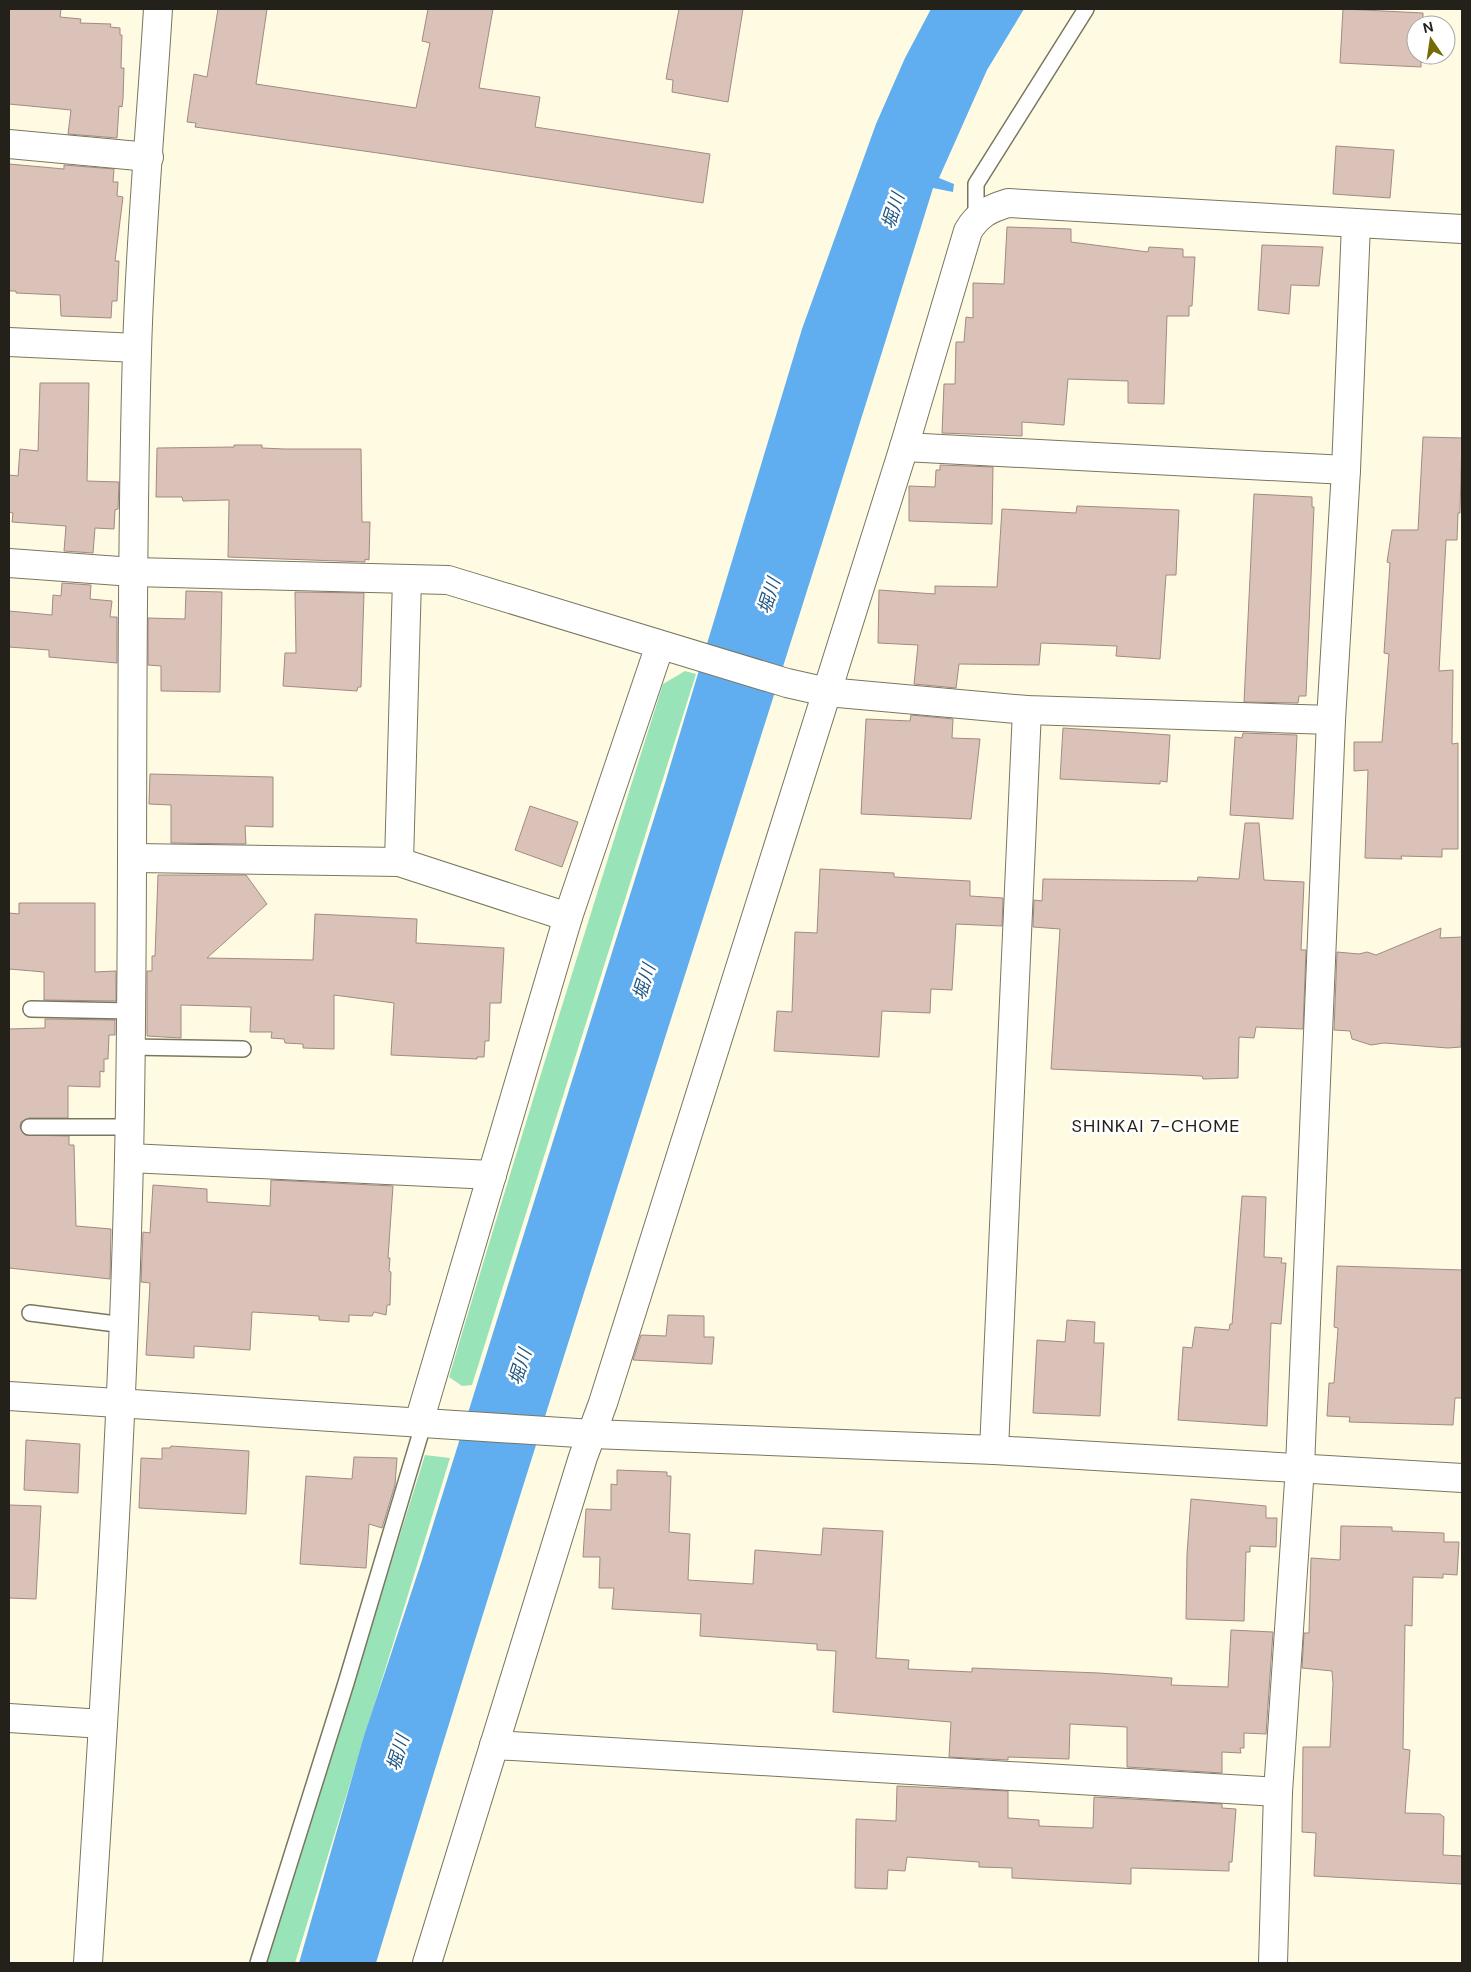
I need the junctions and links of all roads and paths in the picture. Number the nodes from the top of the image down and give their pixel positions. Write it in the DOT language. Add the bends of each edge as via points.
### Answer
graph roads {
  1 [pos="158,9"];
  2 [pos="1086,9"];
  3 [pos="9,144"];
  4 [pos="149,157"];
  5 [pos="976,217"];
  6 [pos="1356,224"];
  7 [pos="1462,229"];
  8 [pos="9,342"];
  9 [pos="137,348"];
  10 [pos="904,447"];
  11 [pos="1346,470"];
  12 [pos="9,562"];
  13 [pos="133,572"];
  14 [pos="407,579"];
  15 [pos="660,645"];
  16 [pos="827,692"];
  17 [pos="1027,710"];
  18 [pos="1331,720"];
  19 [pos="134,858"];
  20 [pos="399,862"];
  21 [pos="568,917"];
  22 [pos="31,1008"];
  23 [pos="131,1012"];
  24 [pos="130,1047"];
  25 [pos="243,1049"];
  26 [pos="29,1126"];
  27 [pos="129,1127"];
  28 [pos="129,1158"];
  29 [pos="492,1175"];
  30 [pos="30,1313"];
  31 [pos="124,1324"];
  32 [pos="9,1396"];
  33 [pos="121,1402"];
  34 [pos="427,1422"];
  35 [pos="593,1434"];
  36 [pos="994,1450"];
  37 [pos="1300,1467"];
  38 [pos="1462,1478"];
  39 [pos="9,1718"];
  40 [pos="103,1724"];
  41 [pos="494,1745"];
  42 [pos="1278,1792"];
  43 [pos="88,1963"];
  44 [pos="258,1963"];
  45 [pos="427,1963"];
  46 [pos="1274,1963"];
  1 -- 4 [label="street"];
  2 -- 5 [label="lane" via="976,184"];
  3 -- 4 [label="street"];
  4 -- 9 [label="street"];
  5 -- 6 [label="street" via="989,208 1008,203"];
  5 -- 10 [label="street" via="968,231"];
  6 -- 7 [label="street"];
  6 -- 11 [label="street"];
  8 -- 9 [label="street"];
  9 -- 13 [label="street"];
  10 -- 11 [label="street"];
  10 -- 16 [label="street"];
  11 -- 18 [label="street"];
  12 -- 13 [label="street"];
  13 -- 14 [label="street"];
  13 -- 19 [label="street"];
  14 -- 15 [label="street" via="448,580"];
  14 -- 20 [label="street"];
  15 -- 16 [label="street"];
  15 -- 21 [label="street"];
  16 -- 17 [label="street"];
  16 -- 35 [label="street"];
  17 -- 18 [label="street"];
  17 -- 36 [label="street"];
  18 -- 37 [label="street"];
  19 -- 20 [label="street"];
  19 -- 23 [label="street"];
  20 -- 21 [label="street"];
  21 -- 29 [label="street"];
  22 -- 23 [label="lane"];
  23 -- 24 [label="street"];
  24 -- 25 [label="lane"];
  24 -- 27 [label="street"];
  26 -- 27 [label="lane"];
  27 -- 28 [label="street"];
  28 -- 29 [label="street"];
  28 -- 31 [label="street"];
  29 -- 34 [label="street"];
  30 -- 31 [label="lane"];
  31 -- 33 [label="street"];
  32 -- 33 [label="street"];
  33 -- 34 [label="street"];
  33 -- 40 [label="street"];
  34 -- 35 [label="street"];
  34 -- 44 [label="lane"];
  35 -- 36 [label="street"];
  35 -- 41 [label="street" via="583,1457"];
  36 -- 37 [label="street"];
  37 -- 38 [label="street"];
  37 -- 42 [label="street"];
  39 -- 40 [label="street"];
  40 -- 43 [label="street"];
  41 -- 42 [label="street"];
  41 -- 45 [label="street"];
  42 -- 46 [label="street"];
}
